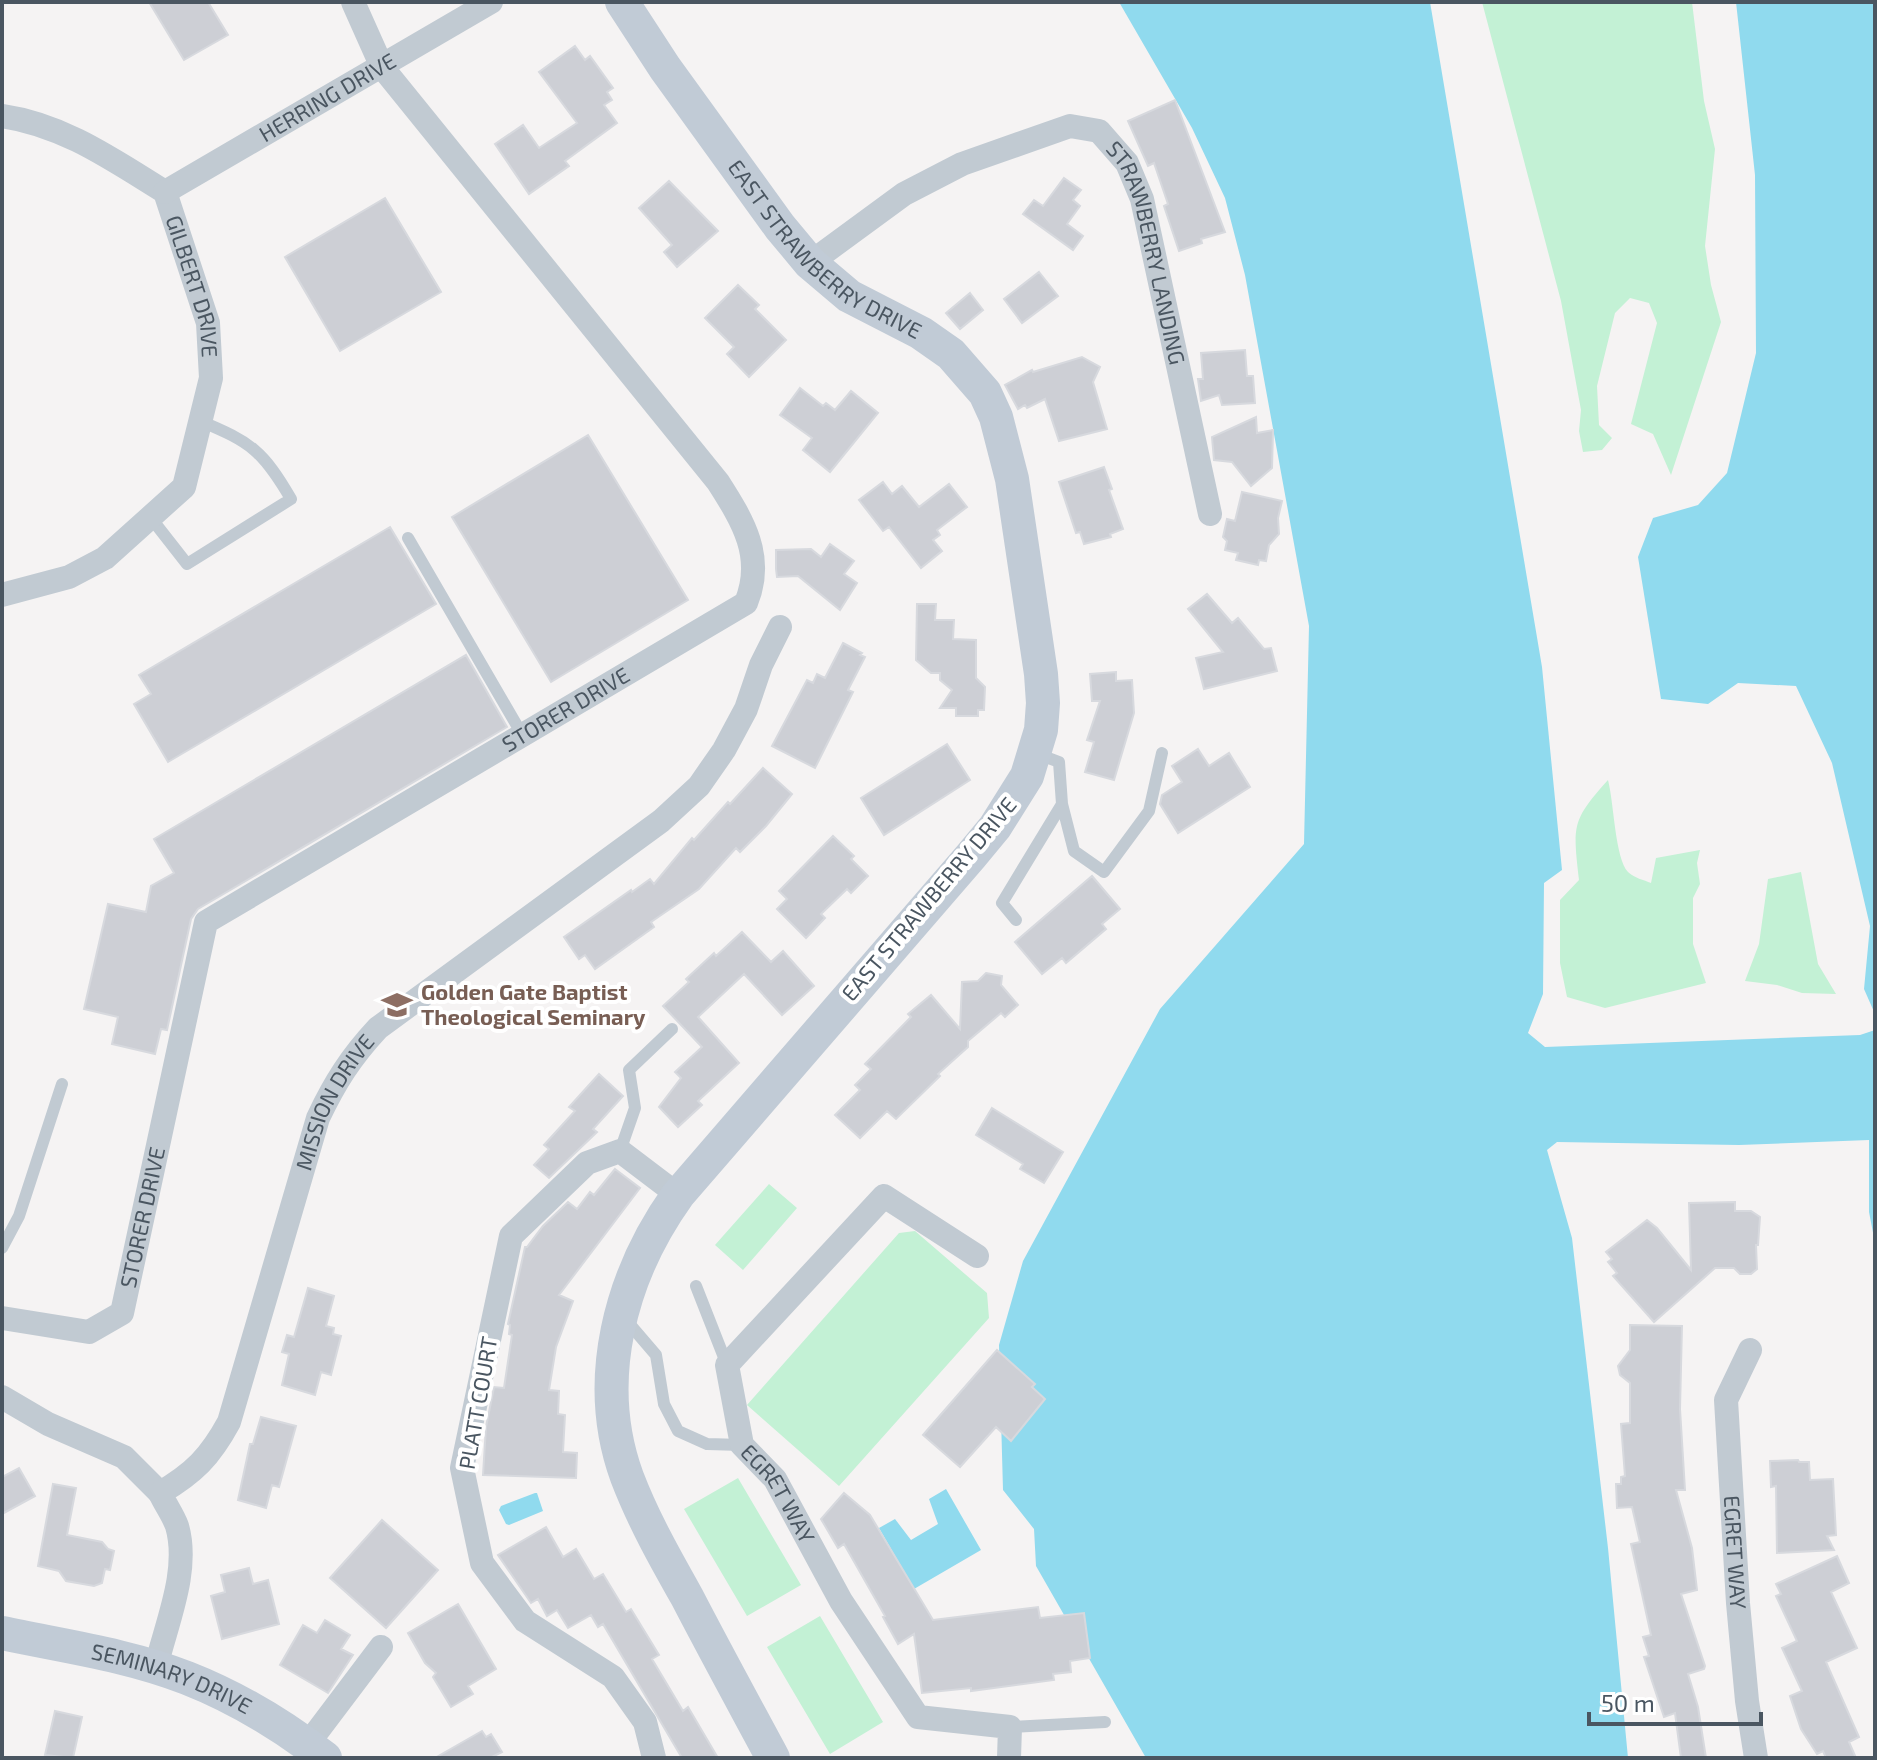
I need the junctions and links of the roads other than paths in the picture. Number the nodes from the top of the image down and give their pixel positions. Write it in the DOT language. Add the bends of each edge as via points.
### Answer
graph roads {
  1 [pos="353,2"];
  2 [pos="491,2"];
  3 [pos="622,2"];
  4 [pos="382,67"];
  5 [pos="2,116"];
  6 [pos="165,192"];
  7 [pos="810,263"];
  8 [pos="200,421"];
  9 [pos="1210,514"];
  10 [pos="151,518"];
  11 [pos="408,538"];
  12 [pos="2,595"];
  13 [pos="780,627"];
  14 [pos="523,736"];
  15 [pos="1035,752"];
  16 [pos="1162,753"];
  17 [pos="1062,804"];
  18 [pos="1016,920"];
  19 [pos="672,1029"];
  20 [pos="62,1084"];
  21 [pos="620,1151"];
  22 [pos="678,1195"];
  23 [pos="2,1248"];
  24 [pos="977,1256"];
  25 [pos="696,1286"];
  26 [pos="620,1313"];
  27 [pos="2,1318"];
  28 [pos="1750,1350"];
  29 [pos="727,1365"];
  30 [pos="2,1397"];
  31 [pos="742,1445"];
  32 [pos="160,1493"];
  33 [pos="2,1633"];
  34 [pos="381,1647"];
  35 [pos="156,1667"];
  36 [pos="1105,1722"];
  37 [pos="1010,1727"];
  38 [pos="316,1751"];
  39 [pos="654,1758"];
  40 [pos="773,1758"];
  41 [pos="1009,1758"];
  42 [pos="1756,1758"];
  1 -- 4 [label="street, STORER DRIVE"];
  2 -- 4 [label="street, HERRING DRIVE"];
  3 -- 7 [label="street, EAST STRAWBERRY DRIVE"];
  4 -- 6 [label="street, HERRING DRIVE"];
  4 -- 14 [label="street, STORER DRIVE" via="718,482 745,528 755,569 746,603"];
  5 -- 6 [label="street, GILBERT DRIVE" via="78,139"];
  6 -- 8 [label="street, GILBERT DRIVE" via="208,323 211,378"];
  7 -- 9 [label="street, STRAWBERRY LANDING" via="904,194 962,164 1070,126 1099,131 1127,163 1142,199"];
  7 -- 15 [label="street, EAST STRAWBERRY DRIVE" via="849,296 951,354 985,393 1012,479 1041,674 1041,730"];
  8 -- 10 [label="street, GILBERT DRIVE" via="184,487"];
  8 -- 10 [label="lane" via="241,438 272,466 291,499 187,564"];
  10 -- 12 [label="street, GILBERT DRIVE" via="105,558 69,577"];
  11 -- 14 [label="lane"];
  13 -- 32 [label="street, MISSION DRIVE" via="746,709 699,786 661,821 378,1028 349,1060 318,1118 229,1422 201,1466"];
  14 -- 27 [label="street, STORER DRIVE" via="206,922 122,1313 89,1332"];
  15 -- 17 [label="lane" via="1059,762"];
  15 -- 22 [label="street, EAST STRAWBERRY DRIVE" via="1027,776 995,827"];
  16 -- 17 [label="lane" via="1149,811 1104,872 1074,851"];
  17 -- 18 [label="lane" via="1002,903"];
  19 -- 21 [label="lane" via="629,1070 635,1108"];
  20 -- 23 [label="lane" via="19,1216"];
  21 -- 22 [label="street"];
  21 -- 39 [label="street, PLATT COURT" via="587,1163 511,1236 462,1468 482,1563 525,1621 613,1677 645,1722"];
  22 -- 26 [label="street, EAST STRAWBERRY DRIVE" via="637,1264"];
  24 -- 29 [label="street" via="884,1196"];
  25 -- 29 [label="lane"];
  26 -- 31 [label="lane" via="656,1355 664,1404 678,1431 707,1444"];
  26 -- 40 [label="street, EAST STRAWBERRY DRIVE" via="612,1385 626,1475"];
  28 -- 42 [label="street, EGRET WAY" via="1726,1400 1738,1603"];
  29 -- 31 [label="street, EGRET WAY"];
  30 -- 32 [label="street" via="124,1457"];
  31 -- 37 [label="street, EGRET WAY" via="775,1479 841,1601 918,1717"];
  32 -- 35 [label="street" via="176,1525 180,1549 179,1575"];
  33 -- 35 [label="street, SEMINARY DRIVE"];
  34 -- 38 [label="street"];
  35 -- 38 [label="street, SEMINARY DRIVE" via="226,1694"];
  36 -- 37 [label="lane"];
  37 -- 41 [label="street"];
}
